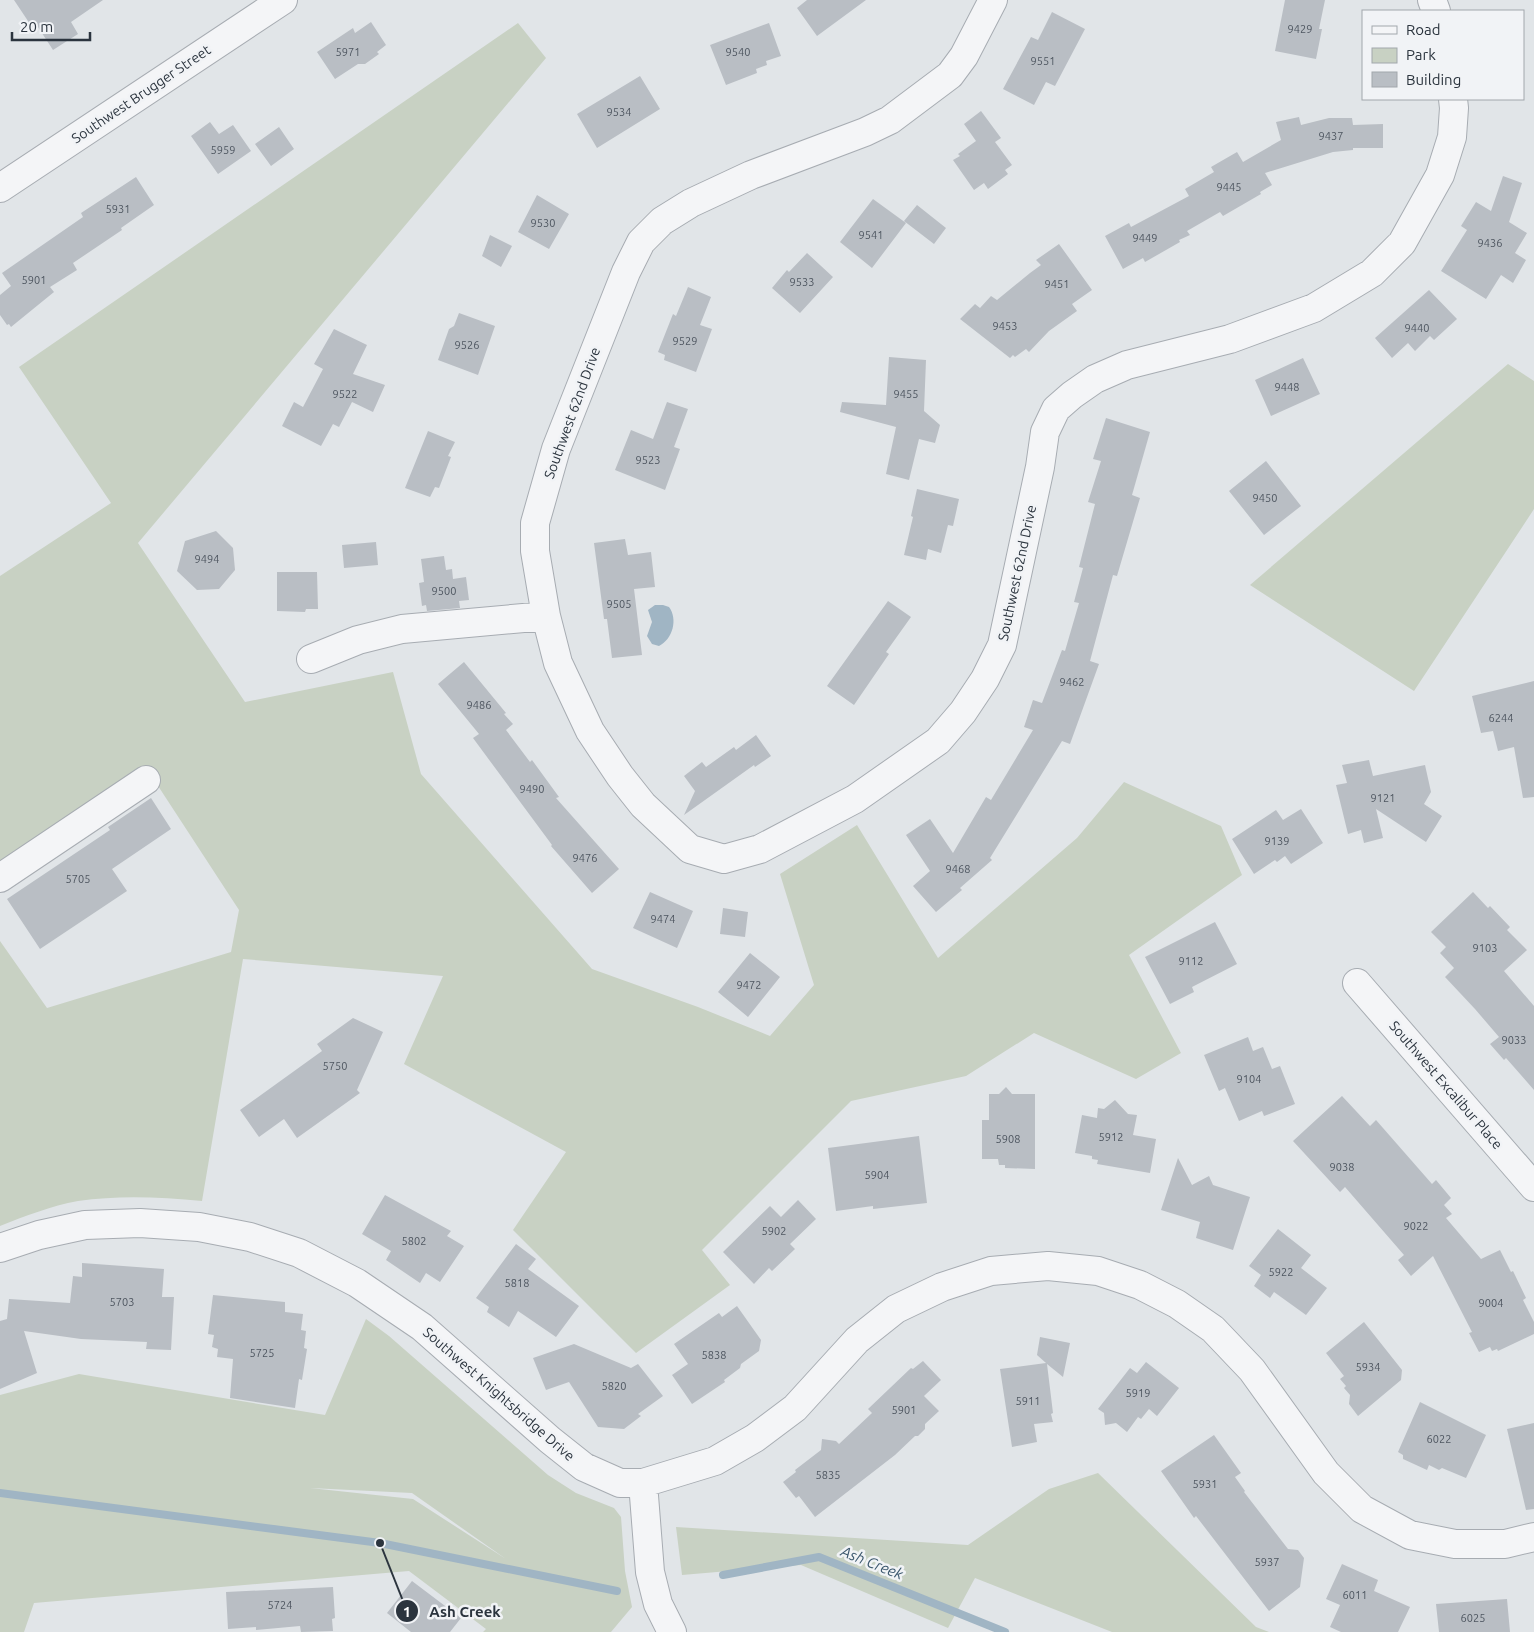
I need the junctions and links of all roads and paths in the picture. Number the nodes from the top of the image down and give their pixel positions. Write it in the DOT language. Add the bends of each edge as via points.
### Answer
graph roads {
  1 [pos="283,0"];
  2 [pos="993,0"];
  3 [pos="1453,100"];
  4 [pos="0,188"];
  5 [pos="546,616"];
  6 [pos="311,659"];
  7 [pos="146,780"];
  8 [pos="0,878"];
  9 [pos="1356,983"];
  10 [pos="1534,1188"];
  11 [pos="0,1248"];
  12 [pos="643,1483"];
  13 [pos="1534,1537"];
  14 [pos="672,1632"];
  1 -- 4 [label="street, Southwest Brugger Street"];
  2 -- 5 [label="street, Southwest 62nd Drive" via="964,56 950,75 890,120 751,175 691,203 662,221 641,242 556,449 535,523 535,551"];
  3 -- 5 [label="street, Southwest 62nd Drive" via="1452,137 1440,175 1402,243 1372,273 1314,308 1230,339 1127,365 1095,379 1056,409 1045,432 1002,645 986,679 938,741 855,799 760,849 724,859 690,849 643,805 590,731 558,663"];
  5 -- 6 [label="street" via="402,629 358,640"];
  7 -- 8 [label="street"];
  9 -- 10 [label="street, Southwest Excalibur Place"];
  11 -- 12 [label="street, Southwest Knightsbridge Drive" via="85,1225 140,1223 199,1227 250,1237 299,1254 358,1284 422,1327 584,1467 620,1483"];
  12 -- 13 [label="street, Southwest Knightsbridge Drive" via="715,1461 755,1438 795,1408 857,1340 896,1309 942,1287 991,1271 1048,1266 1098,1272 1140,1285 1177,1304 1214,1329 1252,1370 1326,1473 1362,1509 1410,1535 1455,1544 1505,1544"];
  12 -- 14 [label="street" via="650,1572 658,1604"];
}
